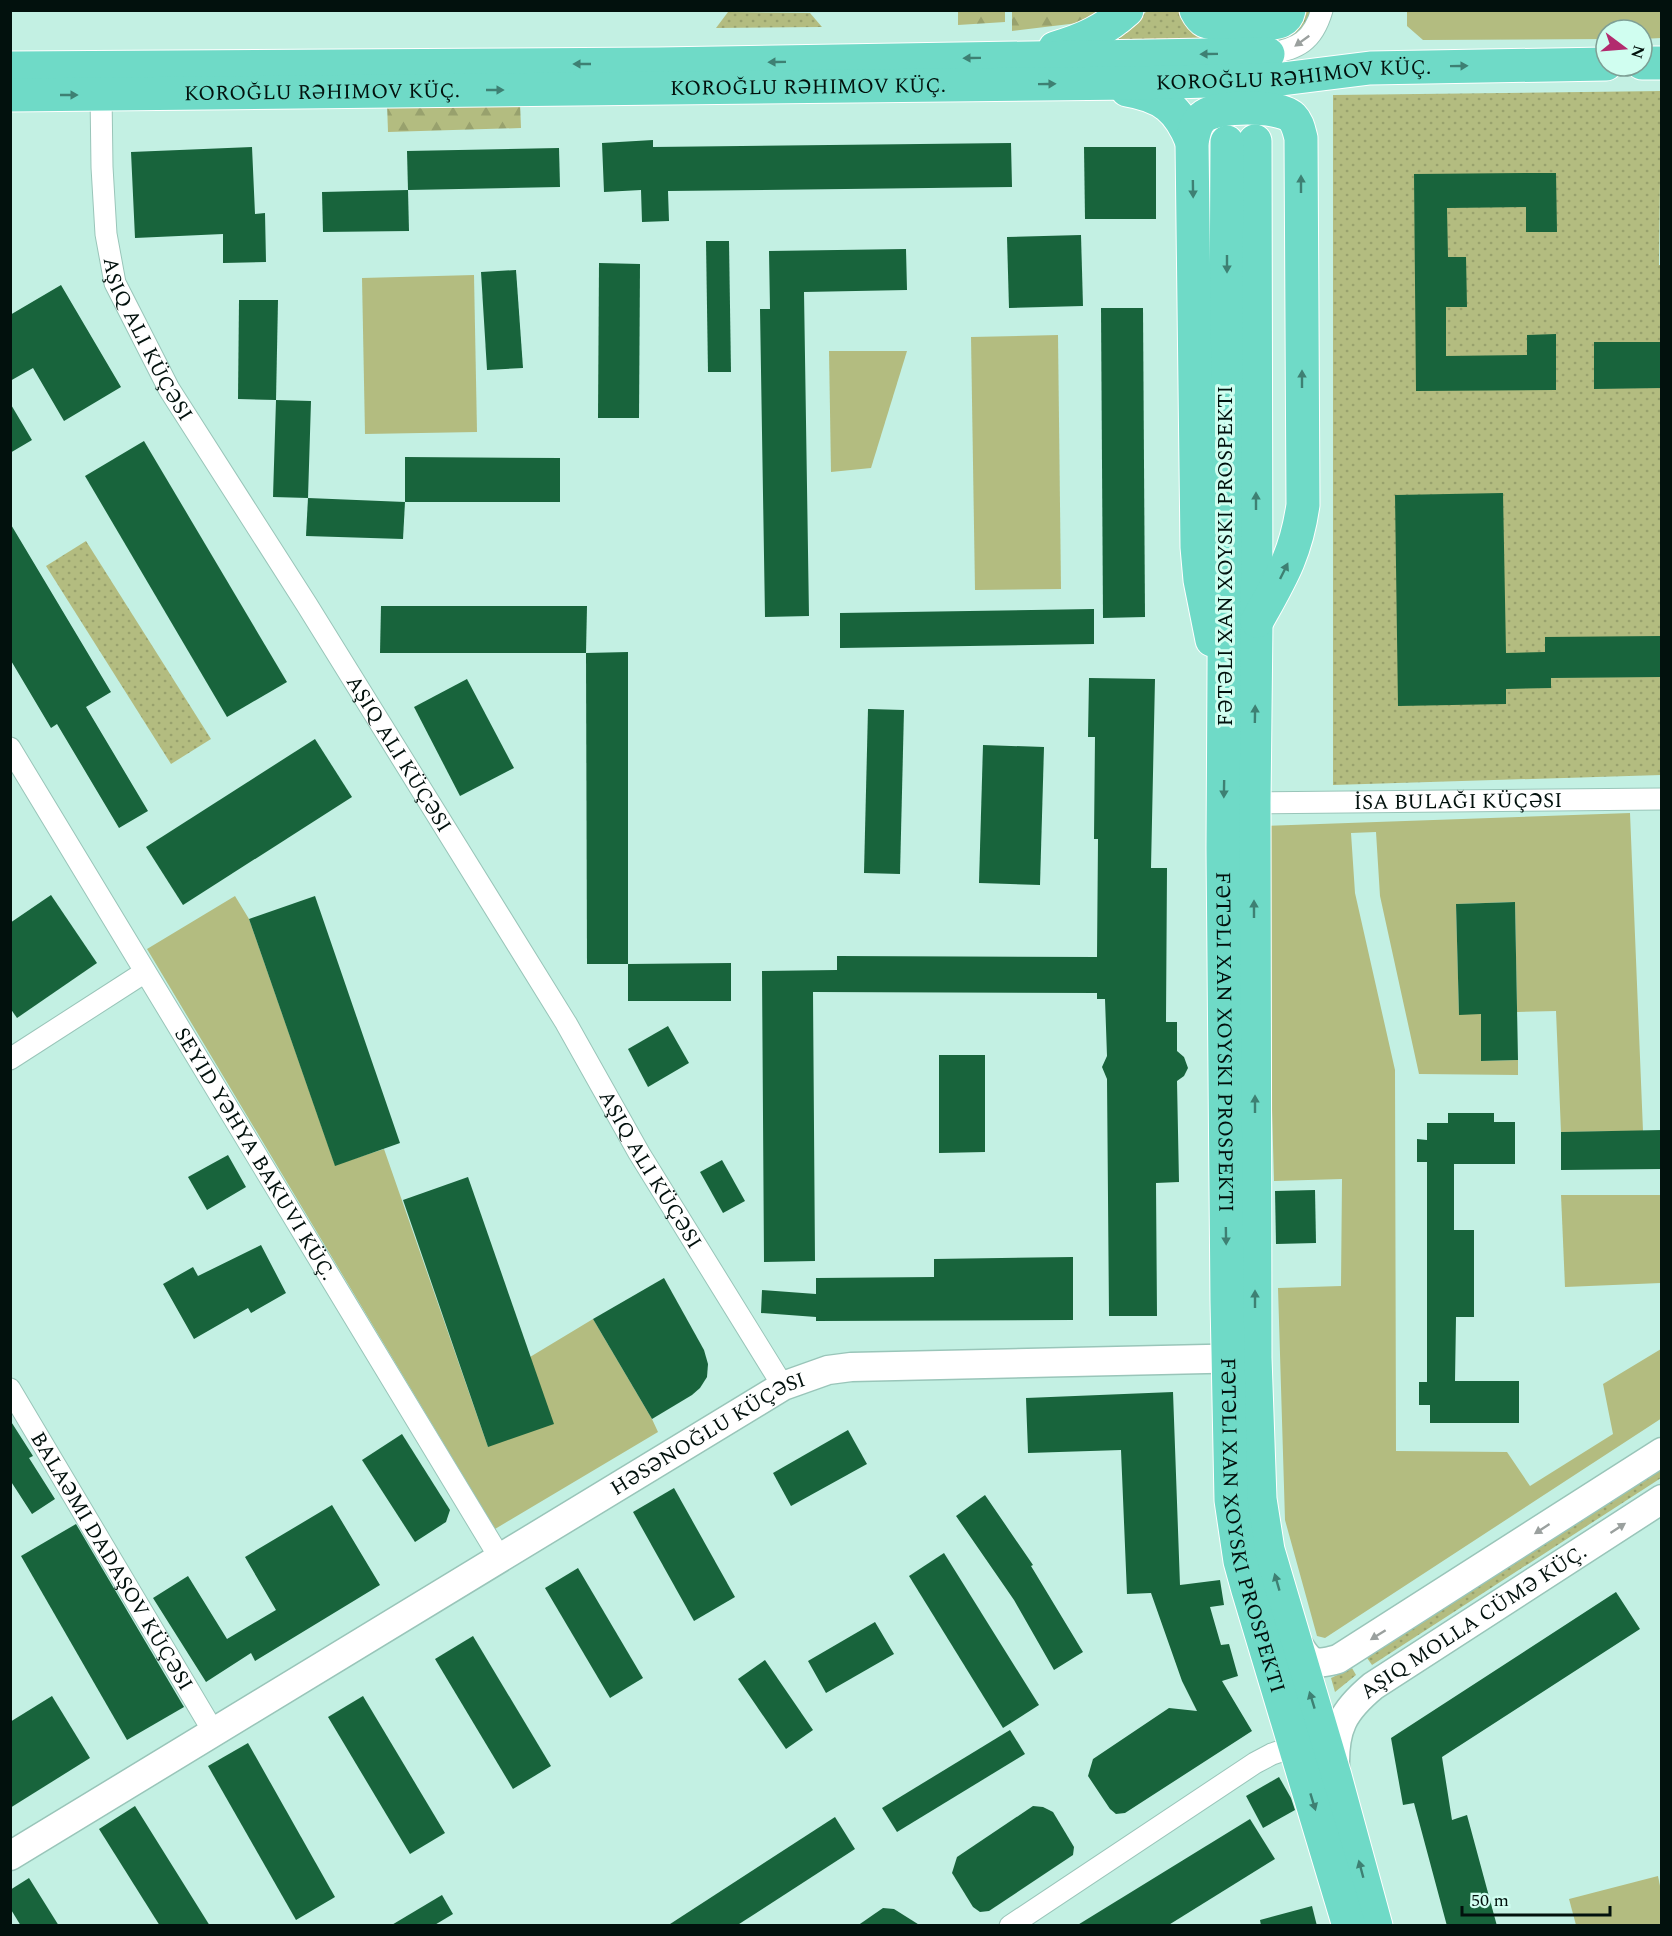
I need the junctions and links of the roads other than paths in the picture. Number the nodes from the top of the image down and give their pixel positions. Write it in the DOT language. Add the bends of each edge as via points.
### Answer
graph roads {
  1 [pos="1127,10"];
  2 [pos="1196,10"];
  3 [pos="1289,10"];
  4 [pos="1322,10"];
  5 [pos="1268,54"];
  6 [pos="1006,58"];
  7 [pos="1594,64"];
  8 [pos="10,68"];
  9 [pos="1370,68"];
  10 [pos="1087,84"];
  11 [pos="101,94"];
  12 [pos="10,95"];
  13 [pos="1301,138"];
  14 [pos="1192,142"];
  15 [pos="1256,622"];
  16 [pos="1225,688"];
  17 [pos="10,748"];
  18 [pos="1662,799"];
  19 [pos="1254,803"];
  20 [pos="145,972"];
  21 [pos="10,1059"];
  22 [pos="1242,1358"];
  23 [pos="783,1386"];
  24 [pos="10,1389"];
  25 [pos="1662,1452"];
  26 [pos="1662,1499"];
  27 [pos="500,1558"];
  28 [pos="1294,1638"];
  29 [pos="1351,1652"];
  30 [pos="1373,1686"];
  31 [pos="213,1731"];
  32 [pos="1296,1746"];
  33 [pos="1335,1776"];
  34 [pos="10,1856"];
  35 [pos="1010,1926"];
  36 [pos="1349,1926"];
  37 [pos="1376,1926"];
  1 -- 6 [label="main road" via="1111,24 1077,41"];
  2 -- 3 [label="main road" via="1205,21 1215,24 1280,22"];
  4 -- 5 [label="street, one-way" via="1309,38 1285,51"];
  5 -- 6 [label="main road, KOROĞLU RƏHIMOV KÜÇ., one-way"];
  6 -- 8 [label="main road, KOROĞLU RƏHIMOV KÜÇ., one-way"];
  9 -- 7 [label="main road, KOROĞLU RƏHIMOV KÜÇ., one-way"];
  9 -- 10 [label="main road, KOROĞLU RƏHIMOV KÜÇ." via="1266,80"];
  9 -- 13 [label="main road" via="1320,84 1307,105"];
  11 -- 10 [label="main road, KOROĞLU RƏHIMOV KÜÇ., one-way"];
  10 -- 14 [label="main road" via="1157,98 1179,115"];
  12 -- 11 [label="main road, KOROĞLU RƏHIMOV KÜÇ., one-way"];
  11 -- 23 [label="street" via="106,234 115,283 169,389 308,605 566,1023 639,1153"];
  13 -- 14 [label="main road" via="1296,123 1284,112 1220,110 1201,118"];
  15 -- 13 [label="main road, one-way" via="1285,571 1303,504"];
  14 -- 16 [label="main road, one-way" via="1197,547 1204,606"];
  15 -- 16 [label="main road, FƏTƏLI XAN XOYSKI PROSPEKTI, one-way" via="1241,142"];
  19 -- 15 [label="main road, FƏTƏLI XAN XOYSKI PROSPEKTI, one-way"];
  16 -- 22 [label="main road, FƏTƏLI XAN XOYSKI PROSPEKTI, one-way" via="1223,990"];
  17 -- 20 [label="street, SEYID YƏHYA BAKUVI KÜÇ."];
  18 -- 19 [label="street"];
  22 -- 19 [label="main road, FƏTƏLI XAN XOYSKI PROSPEKTI, one-way"];
  20 -- 21 [label="street"];
  20 -- 27 [label="street, SEYID YƏHYA BAKUVI KÜÇ."];
  22 -- 23 [label="street, HƏSƏNOĞLU KÜÇƏSI" via="851,1367 828,1370"];
  28 -- 22 [label="main road, FƏTƏLI XAN XOYSKI PROSPEKTI, one-way" via="1263,1524"];
  22 -- 32 [label="main road, FƏTƏLI XAN XOYSKI PROSPEKTI" via="1231,1500 1233,1524 1248,1590"];
  23 -- 27 [label="street, HƏSƏNOĞLU KÜÇƏSI"];
  24 -- 31 [label="street, BALAƏMI DADAŞOV KÜÇƏSI"];
  25 -- 29 [label="street, one-way"];
  30 -- 26 [label="street, one-way"];
  27 -- 31 [label="street, HƏSƏNOĞLU KÜÇƏSI"];
  28 -- 29 [label="street" via="1311,1662 1338,1659"];
  33 -- 28 [label="main road, FƏTƏLI XAN XOYSKI PROSPEKTI, one-way"];
  29 -- 30 [label="street"];
  30 -- 33 [label="street" via="1342,1720 1334,1752"];
  31 -- 34 [label="street"];
  32 -- 35 [label="street" via="1255,1764"];
  32 -- 36 [label="main road, FƏTƏLI XAN XOYSKI PROSPEKTI, one-way"];
  37 -- 33 [label="main road, one-way"];
}
